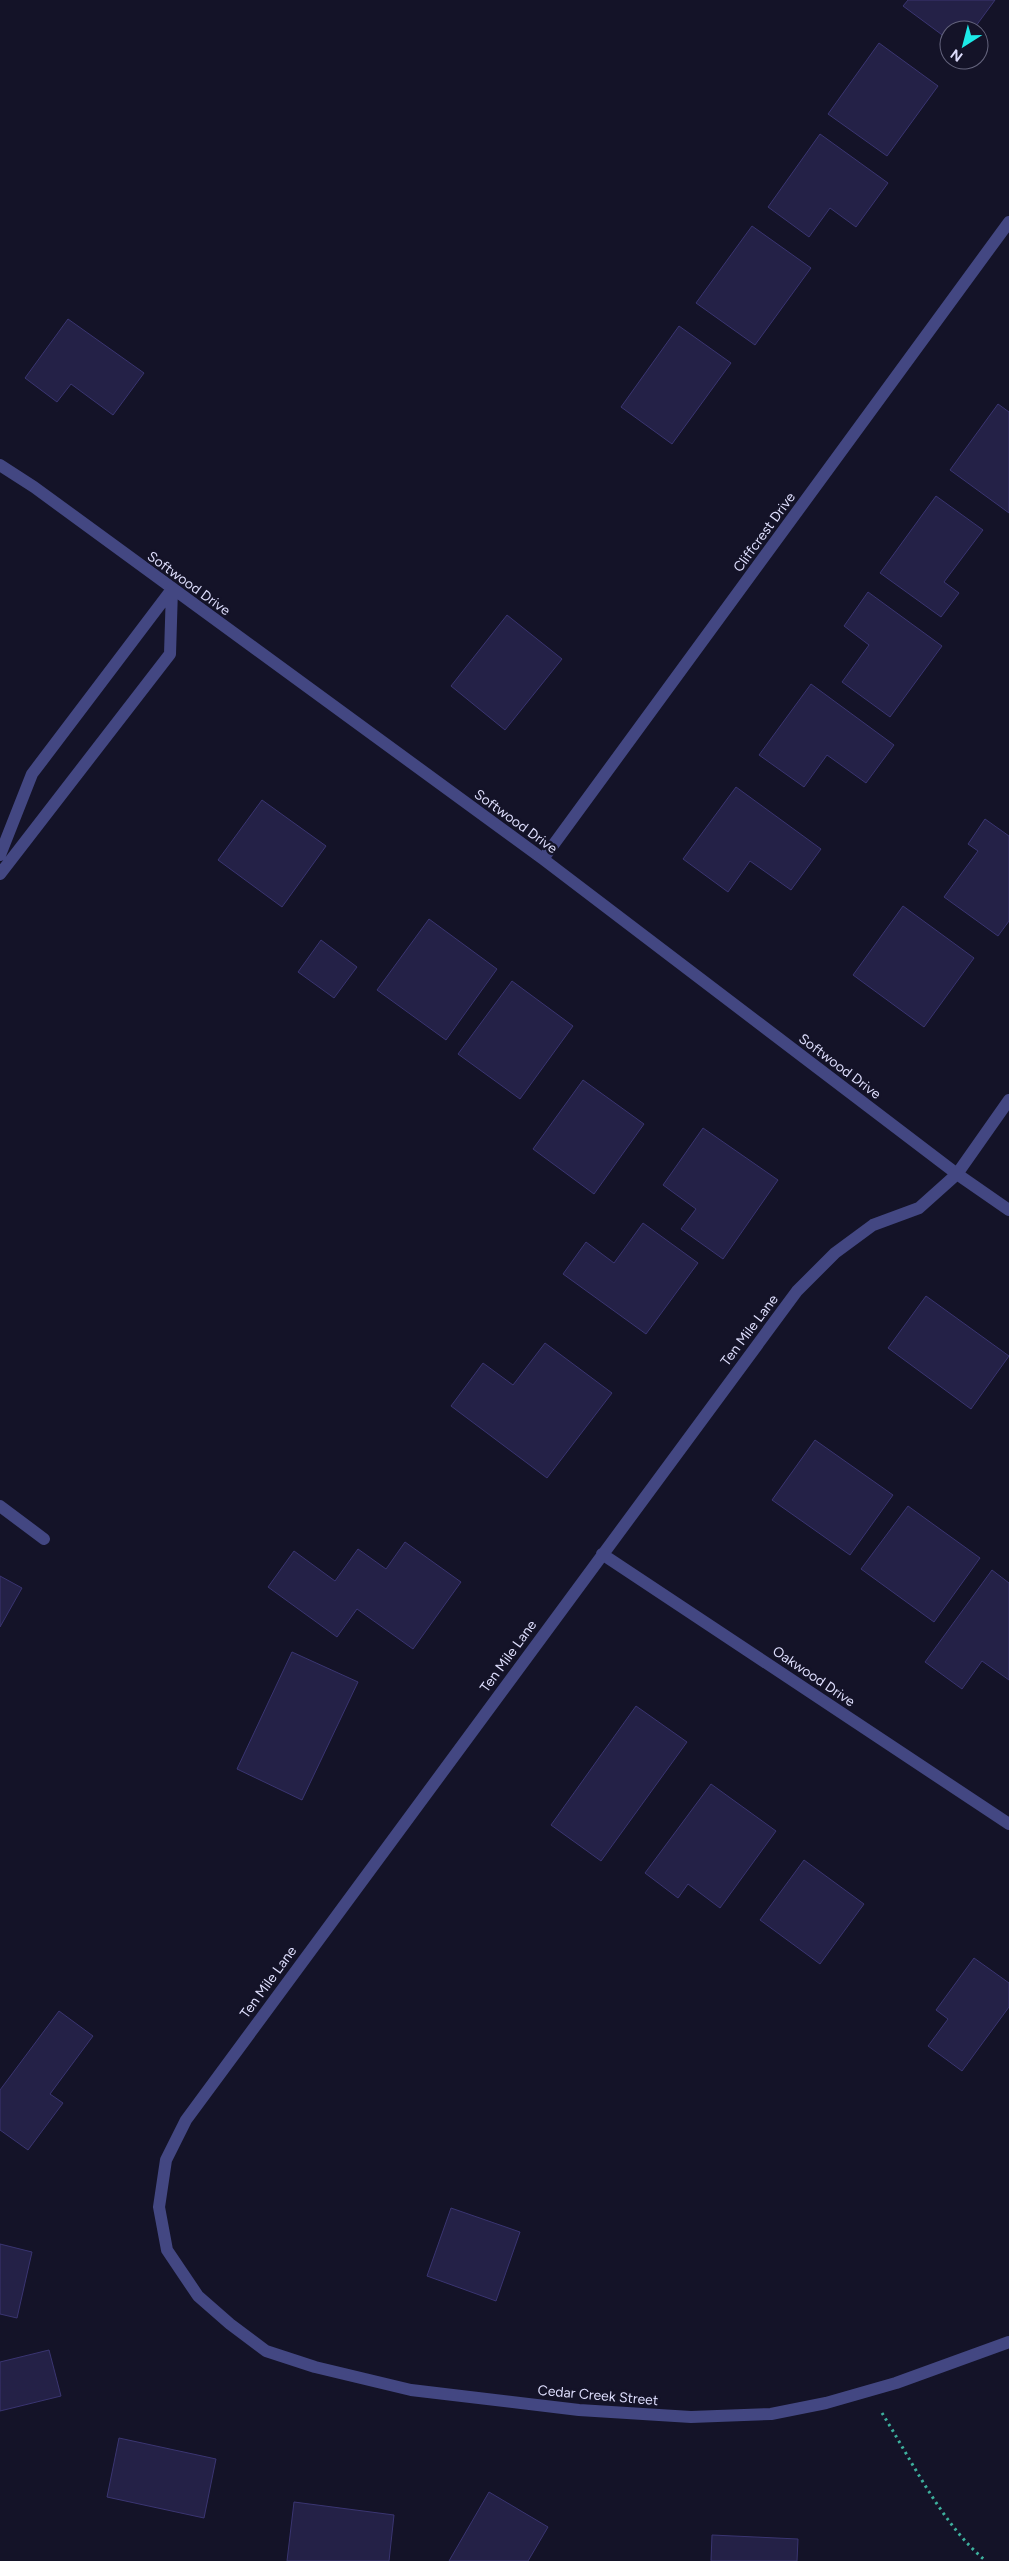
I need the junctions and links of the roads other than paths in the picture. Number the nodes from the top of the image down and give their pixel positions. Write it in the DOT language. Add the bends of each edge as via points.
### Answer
graph roads {
  1 [pos="1009,222"];
  2 [pos="0,465"];
  3 [pos="172,589"];
  4 [pos="0,855"];
  5 [pos="543,859"];
  6 [pos="0,874"];
  7 [pos="1009,1100"];
  8 [pos="957,1174"];
  9 [pos="1009,1210"];
  10 [pos="0,1506"];
  11 [pos="44,1539"];
  12 [pos="602,1554"];
  13 [pos="1009,1824"];
  14 [pos="198,2296"];
  15 [pos="1009,2342"];
  1 -- 5 [label="street, Cliffcrest Drive"];
  2 -- 3 [label="street, Softwood Drive"];
  3 -- 4 [label="street" via="32,774"];
  3 -- 5 [label="street, Softwood Drive"];
  3 -- 6 [label="street" via="170,654"];
  5 -- 8 [label="street, Softwood Drive"];
  7 -- 8 [label="street, Ten Mile Lane"];
  8 -- 9 [label="street, Softwood Drive"];
  8 -- 12 [label="street, Ten Mile Lane" via="919,1208 873,1225 835,1253 797,1291"];
  10 -- 11 [label="street"];
  12 -- 13 [label="street, Oakwood Drive"];
  12 -- 14 [label="street, Ten Mile Lane" via="186,2120 166,2160 159,2207 166,2250"];
  14 -- 15 [label="street, Cedar Creek Street" via="266,2351 315,2367 411,2390 579,2410 691,2417 771,2414 826,2403 896,2383"];
}
